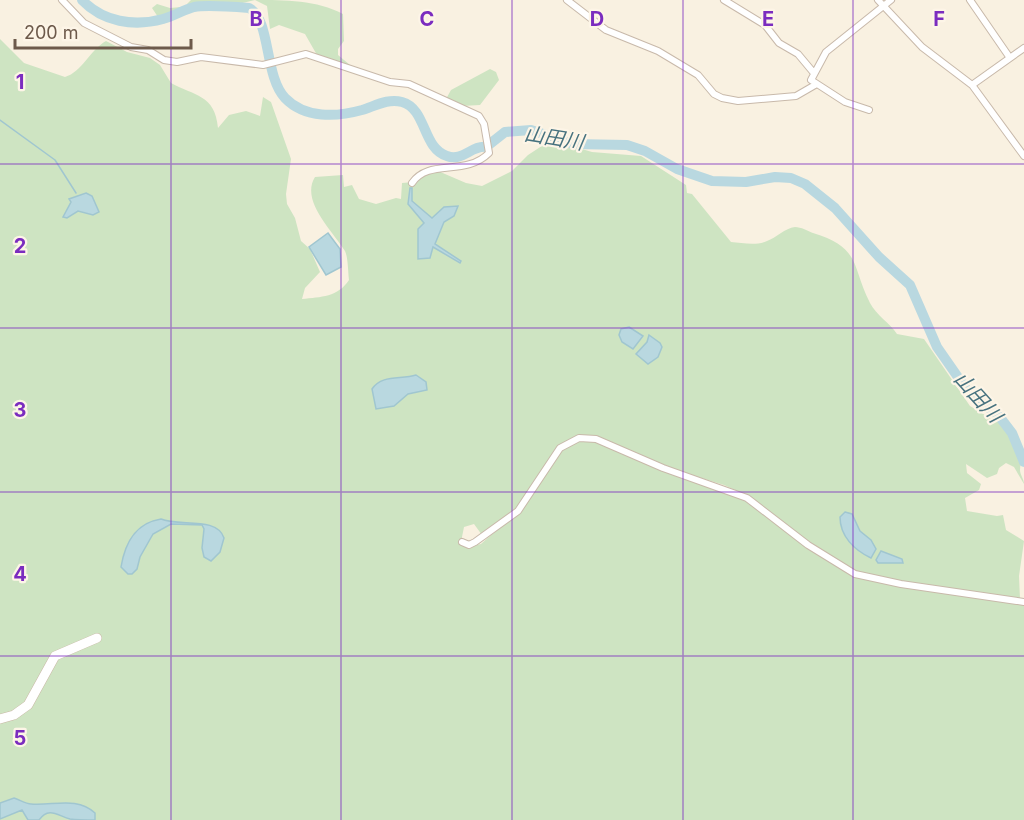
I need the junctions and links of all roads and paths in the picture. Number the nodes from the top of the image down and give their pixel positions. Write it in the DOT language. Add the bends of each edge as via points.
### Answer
graph roads {
  1 [pos="62,0"];
  2 [pos="567,0"];
  3 [pos="724,0"];
  4 [pos="878,0"];
  5 [pos="891,0"];
  6 [pos="970,0"];
  7 [pos="884,6"];
  8 [pos="1024,48"];
  9 [pos="1010,58"];
  10 [pos="813,72"];
  11 [pos="815,85"];
  12 [pos="972,85"];
  13 [pos="869,110"];
  14 [pos="1024,156"];
  15 [pos="412,183"];
  16 [pos="462,542"];
  17 [pos="1024,602"];
  18 [pos="97,638"];
  19 [pos="0,720"];
  1 -- 15 [label="street" via="84,22 164,60 177,62 201,57 263,64 306,54 390,82 409,84 475,113 482,120 489,151 483,158 463,168 426,171"];
  2 -- 11 [label="street" via="606,30 658,51 698,75 722,98 734,101 796,96"];
  3 -- 10 [label="street" via="765,25 778,43 798,54"];
  4 -- 7 [label="street"];
  5 -- 7 [label="street"];
  6 -- 9 [label="street"];
  7 -- 10 [label="street" via="826,52"];
  7 -- 12 [label="street" via="928,53"];
  8 -- 9 [label="street"];
  9 -- 12 [label="street"];
  10 -- 11 [label="street" via="811,80"];
  11 -- 13 [label="street"];
  12 -- 14 [label="street"];
  16 -- 17 [label="street" via="475,542 518,511 560,448 579,438 596,439 747,498 808,545 855,574"];
  18 -- 19 [label="street" via="61,652 28,705"];
}
